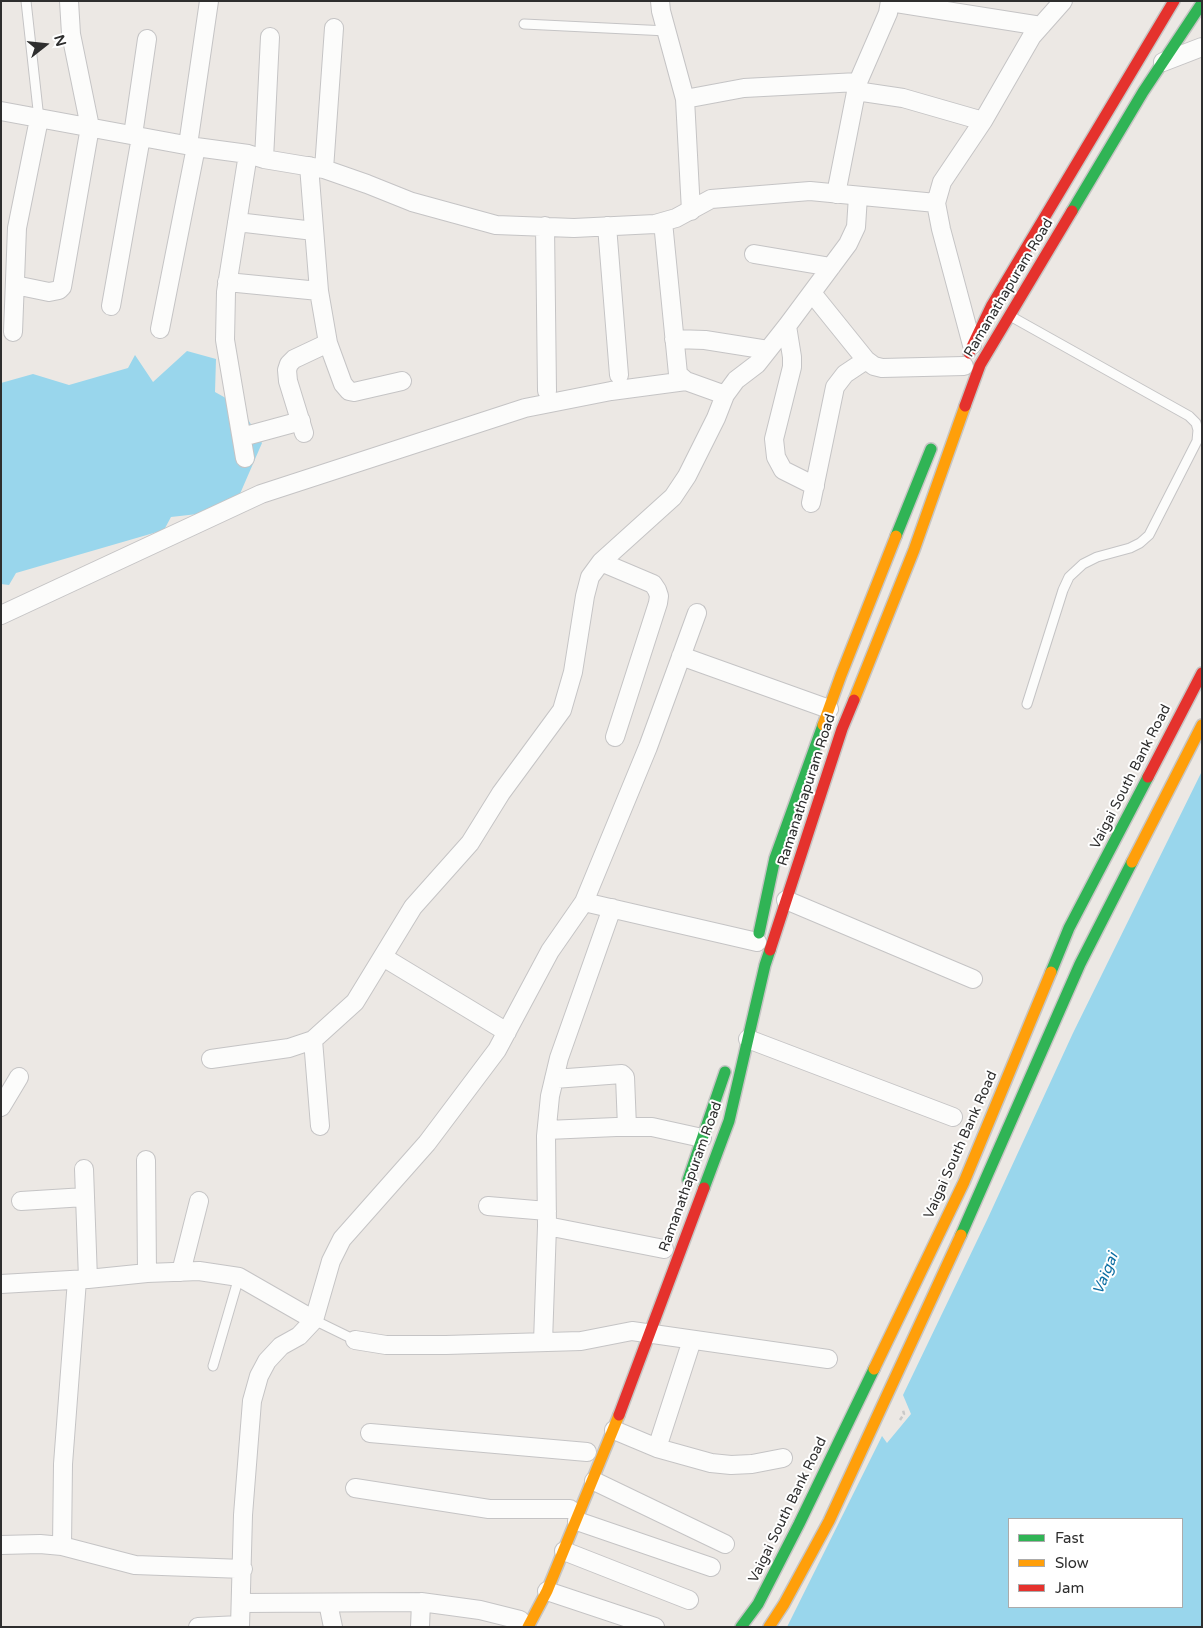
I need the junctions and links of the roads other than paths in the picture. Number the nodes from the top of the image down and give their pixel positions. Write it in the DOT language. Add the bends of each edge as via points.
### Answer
graph roads {
  1 [pos="26,1"];
  2 [pos="69,1"];
  3 [pos="209,1"];
  4 [pos="660,1"];
  5 [pos="1063,1"];
  6 [pos="1174,1"];
  7 [pos="890,2"];
  8 [pos="1202,3"];
  9 [pos="524,24"];
  10 [pos="1041,26"];
  11 [pos="334,28"];
  12 [pos="667,31"];
  13 [pos="270,37"];
  14 [pos="147,39"];
  15 [pos="1202,47"];
  16 [pos="1163,62"];
  17 [pos="857,86"];
  18 [pos="685,99"];
  19 [pos="1,112"];
  20 [pos="39,119"];
  21 [pos="983,122"];
  22 [pos="90,127"];
  23 [pos="137,136"];
  24 [pos="192,146"];
  25 [pos="256,156"];
  26 [pos="317,168"];
  27 [pos="836,194"];
  28 [pos="858,196"];
  29 [pos="936,203"];
  30 [pos="692,211"];
  31 [pos="237,222"];
  32 [pos="663,222"];
  33 [pos="545,226"];
  34 [pos="607,226"];
  35 [pos="314,231"];
  36 [pos="754,254"];
  37 [pos="831,266"];
  38 [pos="227,282"];
  39 [pos="15,285"];
  40 [pos="319,292"];
  41 [pos="812,293"];
  42 [pos="111,306"];
  43 [pos="1001,310"];
  44 [pos="787,326"];
  45 [pos="160,330"];
  46 [pos="13,332"];
  47 [pos="674,339"];
  48 [pos="328,343"];
  49 [pos="972,345"];
  50 [pos="768,350"];
  51 [pos="866,360"];
  52 [pos="962,370"];
  53 [pos="619,375"];
  54 [pos="686,381"];
  55 [pos="402,382"];
  56 [pos="547,391"];
  57 [pos="725,395"];
  58 [pos="242,437"];
  59 [pos="935,440"];
  60 [pos="245,458"];
  61 [pos="601,562"];
  62 [pos="697,613"];
  63 [pos="1,615"];
  64 [pos="681,656"];
  65 [pos="1202,673"];
  66 [pos="1027,704"];
  67 [pos="829,709"];
  68 [pos="1202,725"];
  69 [pos="615,737"];
  70 [pos="786,900"];
  71 [pos="584,902"];
  72 [pos="612,908"];
  73 [pos="756,947"];
  74 [pos="383,957"];
  75 [pos="973,979"];
  76 [pos="507,1032"];
  77 [pos="748,1039"];
  78 [pos="313,1040"];
  79 [pos="210,1059"];
  80 [pos="728,1064"];
  81 [pos="20,1077"];
  82 [pos="554,1079"];
  83 [pos="1,1108"];
  84 [pos="953,1117"];
  85 [pos="320,1126"];
  86 [pos="627,1127"];
  87 [pos="547,1130"];
  88 [pos="702,1138"];
  89 [pos="146,1160"];
  90 [pos="84,1169"];
  91 [pos="683,1193"];
  92 [pos="85,1197"];
  93 [pos="21,1201"];
  94 [pos="199,1201"];
  95 [pos="488,1206"];
  96 [pos="547,1219"];
  97 [pos="664,1249"];
  98 [pos="181,1272"];
  99 [pos="147,1273"];
  100 [pos="239,1277"];
  101 [pos="83,1280"];
  102 [pos="1,1284"];
  103 [pos="314,1320"];
  104 [pos="650,1334"];
  105 [pos="355,1340"];
  106 [pos="692,1340"];
  107 [pos="543,1342"];
  108 [pos="828,1360"];
  109 [pos="213,1366"];
  110 [pos="614,1430"];
  111 [pos="370,1432"];
  112 [pos="657,1448"];
  113 [pos="586,1454"];
  114 [pos="784,1458"];
  115 [pos="594,1481"];
  116 [pos="355,1488"];
  117 [pos="575,1492"];
  118 [pos="573,1515"];
  119 [pos="725,1544"];
  120 [pos="1,1545"];
  121 [pos="62,1546"];
  122 [pos="564,1551"];
  123 [pos="546,1564"];
  124 [pos="711,1566"];
  125 [pos="242,1569"];
  126 [pos="547,1591"];
  127 [pos="689,1600"];
  128 [pos="421,1602"];
  129 [pos="241,1603"];
  130 [pos="328,1603"];
  131 [pos="523,1619"];
  132 [pos="240,1626"];
  133 [pos="198,1627"];
  134 [pos="334,1627"];
  135 [pos="420,1627"];
  136 [pos="655,1627"];
  137 [pos="741,1627"];
  138 [pos="769,1627"];
  1 -- 20 [label="lane"];
  2 -- 22 [label="street" via="71,34"];
  3 -- 24 [label="street"];
  4 -- 12 [label="street"];
  5 -- 10 [label="street"];
  6 -- 43 [label="main road, Ramanathapuram Road"];
  7 -- 10 [label="street"];
  7 -- 17 [label="street"];
  8 -- 16 [label="main road, Ramanathapuram Road"];
  9 -- 12 [label="lane"];
  10 -- 21 [label="street" via="1032,36"];
  11 -- 26 [label="street"];
  12 -- 18 [label="street"];
  13 -- 25 [label="street"];
  14 -- 23 [label="street"];
  15 -- 16 [label="street"];
  16 -- 43 [label="main road, Ramanathapuram Road"];
  17 -- 18 [label="street" via="744,88"];
  17 -- 21 [label="street"];
  17 -- 27 [label="street"];
  18 -- 30 [label="street"];
  19 -- 20 [label="street"];
  20 -- 22 [label="street"];
  20 -- 39 [label="street" via="17,228"];
  21 -- 29 [label="street" via="942,182"];
  22 -- 23 [label="street"];
  22 -- 39 [label="street" via="62,286 49,292"];
  23 -- 24 [label="street"];
  23 -- 42 [label="street"];
  24 -- 25 [label="street"];
  24 -- 45 [label="street"];
  25 -- 26 [label="street"];
  25 -- 31 [label="street"];
  26 -- 33 [label="street" via="412,202 496,225"];
  26 -- 35 [label="street"];
  27 -- 28 [label="street"];
  27 -- 30 [label="street" via="810,191 719,198 704,202"];
  28 -- 29 [label="street"];
  28 -- 37 [label="street" via="856,228"];
  29 -- 49 [label="street"];
  30 -- 32 [label="street"];
  31 -- 35 [label="street"];
  31 -- 38 [label="street"];
  32 -- 34 [label="street"];
  32 -- 47 [label="street"];
  33 -- 34 [label="street"];
  33 -- 56 [label="street"];
  34 -- 53 [label="street"];
  35 -- 40 [label="street"];
  36 -- 37 [label="street"];
  37 -- 41 [label="street"];
  38 -- 40 [label="street"];
  38 -- 58 [label="street" via="225,340"];
  39 -- 46 [label="street"];
  40 -- 48 [label="street"];
  41 -- 44 [label="street"];
  41 -- 51 [label="street"];
  43 -- 49 [label="main road, Ramanathapuram Road"];
  43 -- 66 [label="lane" via="1189,416 1198,430 1197,441 1149,535 1130,548 1083,564 1069,577"];
  43 -- 70 [label="main road, Ramanathapuram Road" via="914,550 842,729"];
  44 -- 50 [label="street"];
  44 -- 51 [label="street" via="792,367 774,439 776,458 783,470 813,495 835,387 845,374"];
  47 -- 50 [label="street" via="705,340"];
  47 -- 54 [label="street" via="678,374"];
  48 -- 55 [label="street" via="343,384 349,391"];
  48 -- 58 [label="street" via="294,359 287,370 302,427"];
  49 -- 52 [label="main road, Ramanathapuram Road"];
  50 -- 57 [label="street"];
  51 -- 52 [label="street" via="882,368"];
  54 -- 57 [label="street"];
  54 -- 63 [label="street" via="611,391 525,408 260,494"];
  57 -- 61 [label="street" via="673,497"];
  58 -- 60 [label="street"];
  59 -- 67 [label="main road, Ramanathapuram Road"];
  61 -- 69 [label="street" via="652,584 659,596"];
  61 -- 74 [label="street" via="590,577 573,672 562,710 470,843 413,907"];
  62 -- 64 [label="street"];
  64 -- 67 [label="street"];
  64 -- 71 [label="street" via="648,747"];
  65 -- 137 [label="main road, Vaigai South Bank Road" via="1070,928 964,1182 799,1524 758,1604"];
  67 -- 73 [label="main road, Ramanathapuram Road" via="775,858"];
  68 -- 138 [label="main road" via="1080,964 970,1218 830,1521"];
  70 -- 75 [label="street"];
  70 -- 77 [label="main road, Ramanathapuram Road" via="765,965"];
  71 -- 72 [label="street"];
  71 -- 76 [label="street" via="550,951"];
  72 -- 73 [label="street"];
  72 -- 82 [label="street"];
  74 -- 76 [label="street"];
  74 -- 78 [label="street" via="355,1002"];
  76 -- 103 [label="street" via="427,1143 342,1239 331,1262"];
  77 -- 84 [label="street"];
  77 -- 104 [label="main road, Ramanathapuram Road" via="729,1121"];
  78 -- 79 [label="street" via="289,1048"];
  78 -- 85 [label="street"];
  80 -- 88 [label="main road, Ramanathapuram Road"];
  81 -- 83 [label="street"];
  82 -- 86 [label="street" via="622,1074"];
  82 -- 87 [label="street"];
  86 -- 87 [label="street"];
  86 -- 88 [label="street" via="652,1128"];
  87 -- 96 [label="street"];
  88 -- 91 [label="main road, Ramanathapuram Road"];
  89 -- 99 [label="street"];
  90 -- 92 [label="street"];
  92 -- 93 [label="street"];
  92 -- 101 [label="street"];
  94 -- 98 [label="street"];
  95 -- 96 [label="street"];
  96 -- 97 [label="street"];
  96 -- 107 [label="street"];
  98 -- 99 [label="street"];
  98 -- 100 [label="street" via="199,1271"];
  99 -- 101 [label="street"];
  100 -- 103 [label="street"];
  100 -- 109 [label="lane"];
  101 -- 102 [label="street"];
  101 -- 121 [label="street" via="63,1464"];
  103 -- 105 [label="lane"];
  103 -- 125 [label="street" via="267,1361 259,1376 252,1401"];
  104 -- 106 [label="street"];
  104 -- 107 [label="street" via="632,1331 581,1341"];
  104 -- 110 [label="main road, Ramanathapuram Road"];
  105 -- 107 [label="street" via="386,1345"];
  106 -- 108 [label="street"];
  106 -- 112 [label="street"];
  110 -- 112 [label="street"];
  110 -- 115 [label="main road, Ramanathapuram Road"];
  111 -- 113 [label="street"];
  112 -- 114 [label="street" via="711,1463 732,1465"];
  115 -- 118 [label="main road, Ramanathapuram Road"];
  115 -- 119 [label="street"];
  116 -- 118 [label="street" via="489,1509"];
  117 -- 118 [label="main road, Ramanathapuram Road"];
  118 -- 122 [label="main road, Ramanathapuram Road"];
  118 -- 123 [label="main road, Ramanathapuram Road"];
  118 -- 124 [label="street"];
  120 -- 121 [label="street"];
  121 -- 125 [label="street" via="135,1564"];
  122 -- 126 [label="main road, Ramanathapuram Road"];
  122 -- 127 [label="street"];
  125 -- 129 [label="street"];
  126 -- 131 [label="main road, Ramanathapuram Road"];
  126 -- 136 [label="street"];
  128 -- 130 [label="street"];
  128 -- 131 [label="street"];
  128 -- 135 [label="street"];
  129 -- 130 [label="street"];
  129 -- 132 [label="street"];
  130 -- 134 [label="street"];
  132 -- 133 [label="street"];
}
